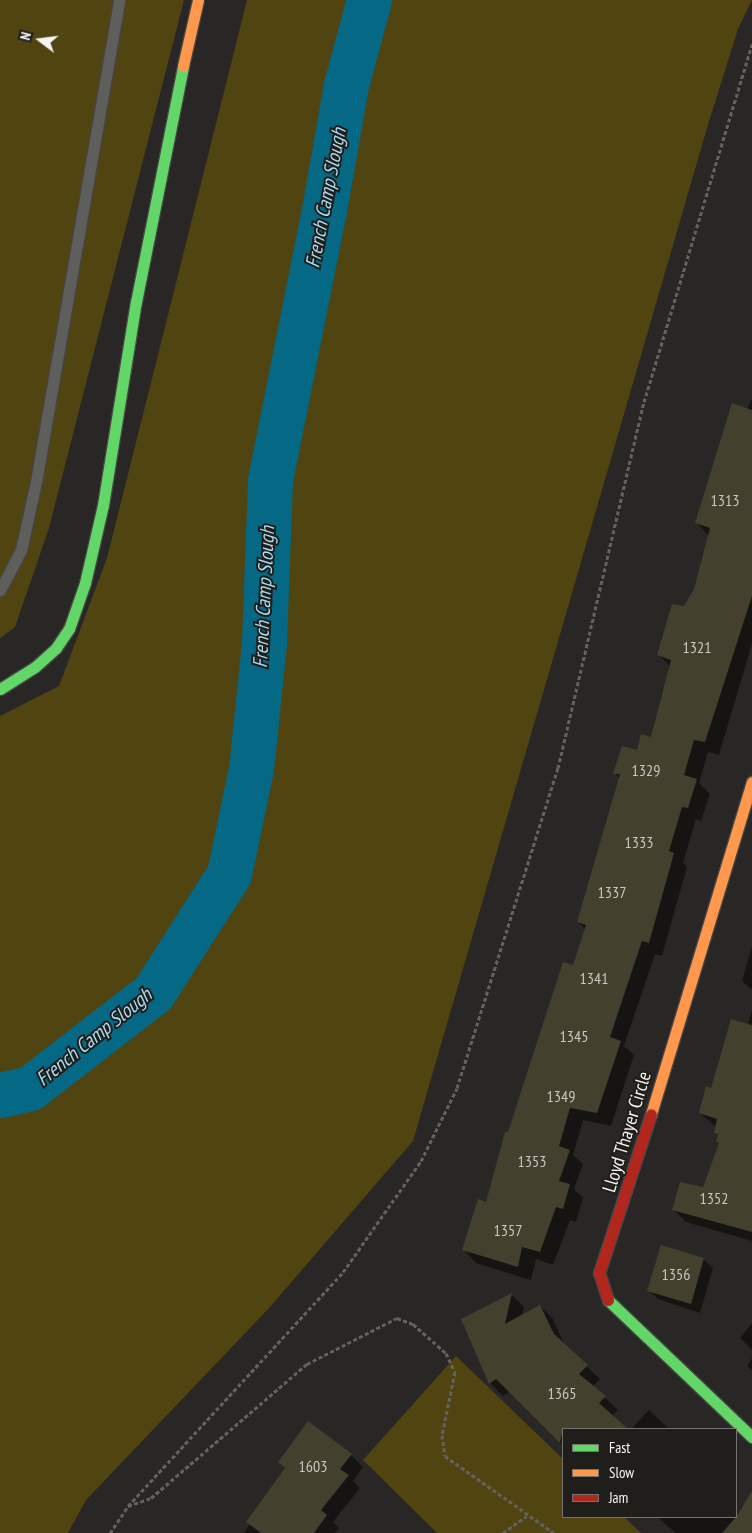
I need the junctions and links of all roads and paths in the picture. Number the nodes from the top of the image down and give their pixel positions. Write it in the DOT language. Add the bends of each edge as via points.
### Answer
graph roads {
  1 [pos="118,0"];
  2 [pos="198,0"];
  3 [pos="752,44"];
  4 [pos="0,590"];
  5 [pos="0,689"];
  6 [pos="752,782"];
  7 [pos="752,1437"];
  8 [pos="128,1506"];
  9 [pos="526,1515"];
  10 [pos="110,1533"];
  11 [pos="503,1533"];
  12 [pos="554,1533"];
  1 -- 4 [label="lane" via="36,482 20,550"];
  2 -- 5 [label="street" via="136,302 103,505 85,583 69,629 56,648 35,667"];
  3 -- 8 [label="path" via="644,402 558,768 457,1088 421,1161 343,1272"];
  6 -- 7 [label="street, Lloyd Thayer Circle" via="625,1198 599,1273 601,1286 611,1305"];
  8 -- 9 [label="path" via="150,1498 306,1364 397,1318 413,1324 446,1353 455,1372 442,1435 445,1456"];
  8 -- 10 [label="path"];
  9 -- 11 [label="path"];
  9 -- 12 [label="path"];
}
